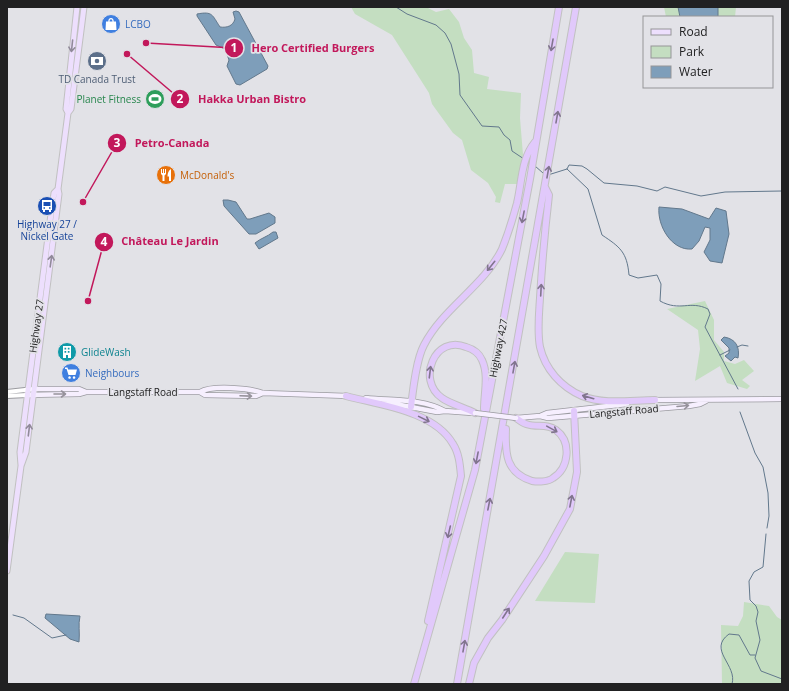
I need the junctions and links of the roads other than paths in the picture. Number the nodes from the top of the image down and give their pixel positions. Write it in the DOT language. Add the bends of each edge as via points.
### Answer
graph roads {
  1 [pos="77,7"];
  2 [pos="84,7"];
  3 [pos="559,7"];
  4 [pos="576,7"];
  5 [pos="68,113"];
  6 [pos="531,154"];
  7 [pos="545,188"];
  8 [pos="58,189"];
  9 [pos="34,391"];
  10 [pos="7,392"];
  11 [pos="27,392"];
  12 [pos="7,396"];
  13 [pos="346,396"];
  14 [pos="782,399"];
  15 [pos="655,400"];
  16 [pos="707,400"];
  17 [pos="411,405"];
  18 [pos="507,406"];
  19 [pos="475,413"];
  20 [pos="574,413"];
  21 [pos="516,418"];
  22 [pos="485,420"];
  23 [pos="21,466"];
  24 [pos="7,571"];
  25 [pos="414,684"];
  26 [pos="457,684"];
  27 [pos="469,684"];
  1 -- 5 [label="main road, Highway 27, one-way" via="66,109"];
  2 -- 5 [label="main road, Highway 27" via="71,109"];
  3 -- 6 [label="highway, Highway 427, one-way" via="536,141"];
  7 -- 4 [label="highway, Highway 427, one-way"];
  5 -- 8 [label="main road, Highway 27"];
  6 -- 17 [label="highway, one-way" via="522,177 507,235 494,262 438,323 423,347"];
  6 -- 22 [label="highway, Highway 427, one-way" via="530,179"];
  15 -- 7 [label="highway, one-way" via="601,401 583,396 567,388 547,364 540,347 539,327 549,195"];
  18 -- 7 [label="highway, Highway 427, one-way"];
  9 -- 8 [label="main road, Highway 27, one-way" via="60,194"];
  8 -- 11 [label="main road, Highway 27" via="54,193"];
  9 -- 11 [label="main road, Langstaff Road"];
  9 -- 13 [label="main road, Langstaff Road" via="79,394 200,392 205,389 229,389"];
  23 -- 9 [label="main road, Highway 27, one-way" via="26,452"];
  10 -- 11 [label="street, Langstaff Road"];
  11 -- 12 [label="street, Langstaff Road"];
  11 -- 23 [label="main road, Highway 27" via="20,452"];
  13 -- 17 [label="main road, Langstaff Road" via="390,399"];
  13 -- 25 [label="highway, one-way" via="426,419 453,443 460,464 461,476 453,515"];
  14 -- 16 [label="main road, Langstaff Road"];
  15 -- 16 [label="main road, Langstaff Road"];
  15 -- 20 [label="main road, Langstaff Road"];
  20 -- 16 [label="main road, Langstaff Road, one-way" via="700,404"];
  17 -- 19 [label="main road, Langstaff Road"];
  21 -- 18 [label="highway, one-way" via="526,424 544,425 556,430 563,438 566,460 553,479 538,482 523,478 514,472 507,457 505,442"];
  26 -- 18 [label="highway, Highway 427, one-way"];
  19 -- 21 [label="main road, Langstaff Road, bridge"];
  19 -- 22 [label="highway, one-way" via="442,398 433,390 429,379 430,367 435,356 443,348 462,345 474,349 482,358 486,370"];
  20 -- 21 [label="main road, Langstaff Road" via="548,418"];
  27 -- 20 [label="highway, one-way" via="474,663 488,638 544,556 570,509 577,472"];
  22 -- 25 [label="highway, Highway 427, one-way" via="466,505"];
  23 -- 24 [label="main road, Highway 27"];
}
